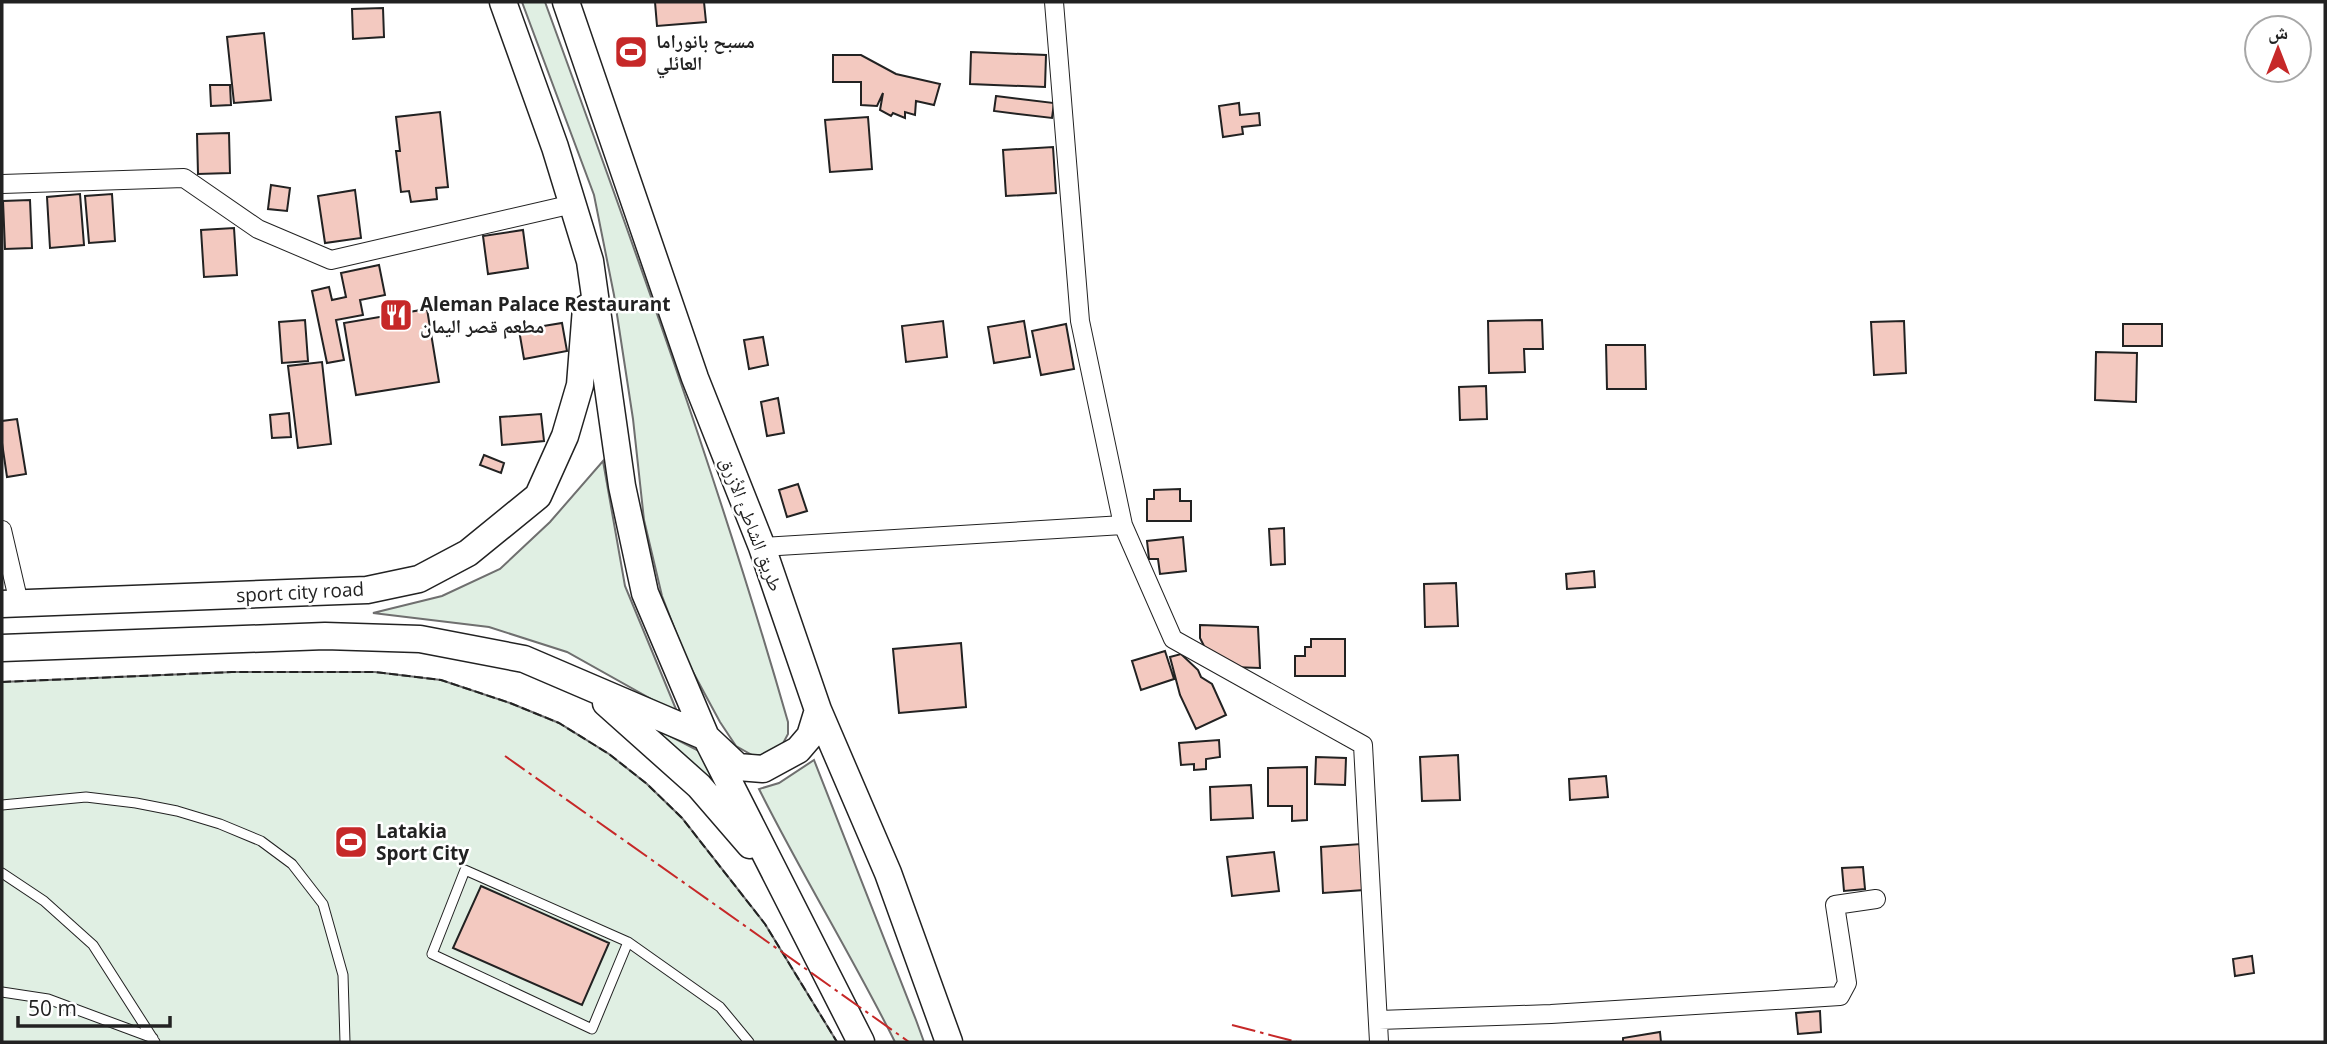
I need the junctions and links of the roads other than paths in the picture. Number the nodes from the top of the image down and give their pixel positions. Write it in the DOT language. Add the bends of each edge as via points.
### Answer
graph roads {
  1 [pos="503,2"];
  2 [pos="566,2"];
  3 [pos="1054,2"];
  4 [pos="2,184"];
  5 [pos="573,204"];
  6 [pos="590,261"];
  7 [pos="1123,525"];
  8 [pos="2,530"];
  9 [pos="762,547"];
  10 [pos="10,604"];
  11 [pos="2,648"];
  12 [pos="589,687"];
  13 [pos="818,710"];
  14 [pos="706,737"];
  15 [pos="2,805"];
  16 [pos="2,873"];
  17 [pos="774,873"];
  18 [pos="1876,899"];
  19 [pos="628,942"];
  20 [pos="2,992"];
  21 [pos="1379,1020"];
  22 [pos="154,1040"];
  23 [pos="345,1042"];
  24 [pos="749,1042"];
  25 [pos="860,1042"];
  26 [pos="949,1042"];
  27 [pos="1379,1042"];
  1 -- 5 [label="main road"];
  2 -- 9 [label="main road, طريق الشاطئ الأزرق" via="695,378"];
  3 -- 7 [label="street" via="1080,321"];
  4 -- 5 [label="street" via="184,178 258,229 331,260"];
  5 -- 6 [label="main road"];
  6 -- 10 [label="main road, sport city road" via="580,385 565,436 538,496 468,553 419,579 368,590"];
  6 -- 14 [label="main road" via="622,486 645,593"];
  7 -- 9 [label="street"];
  7 -- 21 [label="street" via="1173,639 1363,745"];
  8 -- 10 [label="street"];
  9 -- 13 [label="main road, طريق الشاطئ الأزرق"];
  11 -- 12 [label="main road" via="325,636 420,639 524,660"];
  12 -- 14 [label="main road"];
  12 -- 17 [label="main road" via="699,786"];
  13 -- 14 [label="main road" via="810,736 797,750 764,769 738,767"];
  13 -- 26 [label="main road, طريق الشاطئ الأزرق" via="888,873"];
  14 -- 17 [label="main road"];
  15 -- 23 [label="lane" via="86,797 136,803 209,821 261,841 292,864 323,904 343,975"];
  16 -- 22 [label="lane" via="44,901 93,945"];
  17 -- 25 [label="main road"];
  18 -- 21 [label="street" via="1835,905 1847,983 1840,996"];
  19 -- 19 [label="lane" via="465,870 432,954 592,1029"];
  19 -- 24 [label="lane" via="720,1007"];
  20 -- 22 [label="lane" via="48,999"];
  21 -- 27 [label="street"];
}
